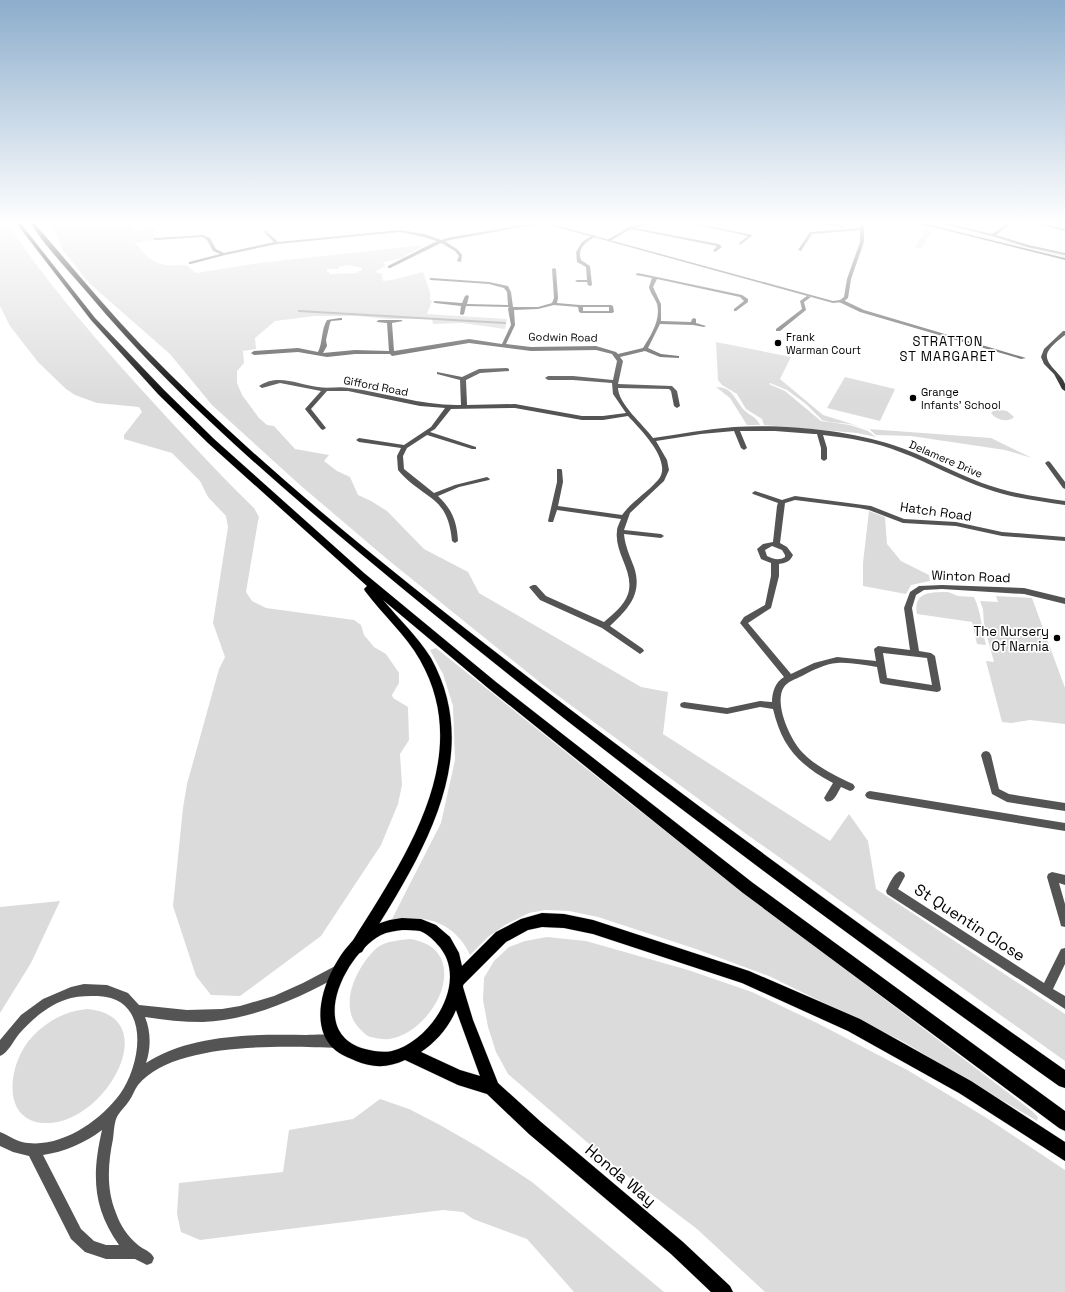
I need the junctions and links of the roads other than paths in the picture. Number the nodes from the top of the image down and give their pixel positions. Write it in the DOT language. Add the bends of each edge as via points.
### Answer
graph roads {
  1 [pos="67,284"];
  2 [pos="84,284"];
  3 [pos="494,284"];
  4 [pos="555,284"];
  5 [pos="652,284"];
  6 [pos="685,284"];
  7 [pos="764,284"];
  8 [pos="848,284"];
  9 [pos="467,296"];
  10 [pos="809,297"];
  11 [pos="841,301"];
  12 [pos="435,302"];
  13 [pos="554,304"];
  14 [pos="464,305"];
  15 [pos="580,306"];
  16 [pos="510,307"];
  17 [pos="736,310"];
  18 [pos="462,314"];
  19 [pos="321,318"];
  20 [pos="340,319"];
  21 [pos="329,320"];
  22 [pos="379,321"];
  23 [pos="401,321"];
  24 [pos="389,322"];
  25 [pos="658,322"];
  26 [pos="704,326"];
  27 [pos="778,330"];
  28 [pos="1065,332"];
  29 [pos="503,346"];
  30 [pos="645,349"];
  31 [pos="254,353"];
  32 [pos="320,354"];
  33 [pos="392,354"];
  34 [pos="618,356"];
  35 [pos="677,357"];
  36 [pos="1022,358"];
  37 [pos="507,370"];
  38 [pos="439,373"];
  39 [pos="1056,373"];
  40 [pos="1065,374"];
  41 [pos="548,378"];
  42 [pos="463,379"];
  43 [pos="616,384"];
  44 [pos="262,386"];
  45 [pos="325,389"];
  46 [pos="1065,389"];
  47 [pos="677,406"];
  48 [pos="464,407"];
  49 [pos="449,408"];
  50 [pos="630,414"];
  51 [pos="323,428"];
  52 [pos="736,429"];
  53 [pos="426,433"];
  54 [pos="820,434"];
  55 [pos="360,440"];
  56 [pos="652,440"];
  57 [pos="405,447"];
  58 [pos="474,448"];
  59 [pos="744,448"];
  60 [pos="824,459"];
  61 [pos="1048,463"];
  62 [pos="559,470"];
  63 [pos="487,479"];
  64 [pos="1065,487"];
  65 [pos="755,493"];
  66 [pos="435,495"];
  67 [pos="782,502"];
  68 [pos="1065,503"];
  69 [pos="554,508"];
  70 [pos="624,517"];
  71 [pos="551,521"];
  72 [pos="622,532"];
  73 [pos="661,536"];
  74 [pos="1065,539"];
  75 [pos="455,541"];
  76 [pos="776,544"];
  77 [pos="775,562"];
  78 [pos="360,575"];
  79 [pos="533,587"];
  80 [pos="1065,601"];
  81 [pos="605,626"];
  82 [pos="640,651"];
  83 [pos="915,654"];
  84 [pos="880,664"];
  85 [pos="789,678"];
  86 [pos="684,705"];
  87 [pos="776,706"];
  88 [pos="986,755"];
  89 [pos="839,782"];
  90 [pos="850,787"];
  91 [pos="870,795"];
  92 [pos="829,798"];
  93 [pos="1065,806"];
  94 [pos="1065,827"];
  95 [pos="900,876"];
  96 [pos="1065,880"];
  97 [pos="1065,922"];
  98 [pos="357,947"];
  99 [pos="1065,953"];
  100 [pos="340,969"];
  101 [pos="458,985"];
  102 [pos="1046,990"];
  103 [pos="1065,1003"];
  104 [pos="137,1010"];
  105 [pos="338,1042"];
  106 [pos="0,1050"];
  107 [pos="406,1053"];
  108 [pos="1065,1080"];
  109 [pos="134,1081"];
  110 [pos="492,1088"];
  111 [pos="112,1111"];
  112 [pos="1065,1122"];
  113 [pos="2,1141"];
  114 [pos="33,1150"];
  115 [pos="1065,1152"];
  116 [pos="724,1292"];
  1 -- 78 [label="highway" via="94,319 161,392 211,441"];
  2 -- 108 [label="highway" via="152,360 216,422 367,554 620,755 811,897"];
  3 -- 16 [label="street" via="502,285 509,292"];
  4 -- 13 [label="street"];
  5 -- 25 [label="street" via="659,306"];
  6 -- 17 [label="street" via="746,299"];
  7 -- 10 [label="street"];
  8 -- 11 [label="street" via="846,298"];
  9 -- 14 [label="street"];
  10 -- 11 [label="street" via="829,302"];
  10 -- 27 [label="street" via="802,301 804,309"];
  11 -- 36 [label="street" via="862,311"];
  12 -- 14 [label="street"];
  13 -- 15 [label="street"];
  13 -- 16 [label="street" via="538,308"];
  14 -- 16 [label="street"];
  14 -- 18 [label="street"];
  15 -- 15 [label="street" via="581,312 612,312 611,306"];
  16 -- 29 [label="street" via="513,325"];
  19 -- 21 [label="street"];
  20 -- 21 [label="street"];
  21 -- 32 [label="street" via="323,340 324,347"];
  22 -- 24 [label="street"];
  23 -- 24 [label="street"];
  24 -- 33 [label="street"];
  25 -- 26 [label="street" via="694,322"];
  25 -- 30 [label="street"];
  28 -- 39 [label="main road" via="1044,353 1046,363"];
  29 -- 33 [label="street, Godwin Road" via="469,342"];
  29 -- 34 [label="street, Godwin Road" via="531,349 596,348"];
  30 -- 34 [label="street"];
  30 -- 35 [label="street" via="660,355"];
  31 -- 32 [label="street, Godwin Road" via="298,350"];
  32 -- 33 [label="street, Godwin Road"];
  34 -- 43 [label="street" via="620,361"];
  37 -- 42 [label="street" via="479,371"];
  38 -- 42 [label="street"];
  39 -- 40 [label="main road"];
  39 -- 46 [label="main road"];
  41 -- 43 [label="street" via="573,378"];
  42 -- 48 [label="street"];
  43 -- 47 [label="street" via="670,387 674,391"];
  43 -- 50 [label="street" via="618,397"];
  44 -- 45 [label="street, Gifford Road" via="288,382"];
  45 -- 49 [label="street, Gifford Road" via="348,389 404,402"];
  45 -- 51 [label="street" via="308,409"];
  48 -- 49 [label="street, Gifford Road"];
  48 -- 50 [label="street, Gifford Road" via="515,406 582,418"];
  49 -- 53 [label="street"];
  50 -- 56 [label="street"];
  52 -- 54 [label="street, Delamere Drive"];
  52 -- 56 [label="street, Delamere Drive"];
  52 -- 59 [label="street"];
  53 -- 57 [label="street"];
  53 -- 58 [label="street"];
  54 -- 60 [label="street"];
  54 -- 68 [label="street, Delamere Drive" via="891,447 1006,493"];
  55 -- 57 [label="street"];
  56 -- 70 [label="street" via="666,462 667,474"];
  57 -- 66 [label="street" via="400,456 401,470"];
  61 -- 64 [label="street"];
  62 -- 69 [label="street" via="560,482"];
  63 -- 66 [label="street" via="457,486"];
  65 -- 67 [label="street, Hatch Road"];
  66 -- 75 [label="street" via="444,505 452,521"];
  67 -- 74 [label="street, Hatch Road" via="795,498 859,506 903,521 956,524 1002,534"];
  67 -- 76 [label="street"];
  69 -- 70 [label="street"];
  69 -- 71 [label="street"];
  70 -- 72 [label="street"];
  72 -- 73 [label="street"];
  72 -- 81 [label="street" via="622,546 634,576 632,593 620,614"];
  76 -- 77 [label="street" via="786,549 789,555 786,560"];
  76 -- 77 [label="street" via="765,546 761,552 767,559"];
  77 -- 85 [label="street" via="775,576 768,606 744,623"];
  78 -- 98 [label="highway" via="414,642 436,680 444,708 446,747 442,782 423,833"];
  78 -- 112 [label="highway" via="492,685 748,888"];
  79 -- 81 [label="street" via="543,598"];
  80 -- 83 [label="street, Winton Road" via="1024,591 942,586 922,588 913,594 908,608"];
  81 -- 82 [label="street"];
  83 -- 84 [label="street" via="878,649"];
  83 -- 84 [label="street" via="931,656 936,689 883,681"];
  84 -- 85 [label="street" via="837,660 817,665"];
  85 -- 87 [label="street" via="780,685"];
  86 -- 87 [label="street" via="727,711 760,704"];
  87 -- 89 [label="street" via="795,751 812,766"];
  88 -- 93 [label="street" via="996,791 1000,795"];
  89 -- 90 [label="street"];
  89 -- 92 [label="street"];
  91 -- 94 [label="street"];
  95 -- 102 [label="street, St Quentin Close" via="891,891"];
  96 -- 97 [label="street" via="1052,877"];
  98 -- 100 [label="main road"];
  98 -- 101 [label="main road" via="376,931 389,926 421,926 438,934 449,947 456,962"];
  99 -- 102 [label="street"];
  100 -- 104 [label="street" via="295,993 252,1009 204,1016"];
  100 -- 105 [label="main road" via="329,994 327,1013 329,1027"];
  101 -- 107 [label="main road" via="451,1005 440,1023 429,1036"];
  101 -- 110 [label="main road, Honda Way" via="466,1020"];
  101 -- 115 [label="highway" via="501,937 526,924 542,920 564,921 593,927 744,976 854,1025 965,1086"];
  102 -- 103 [label="street, St Quentin Close"];
  104 -- 106 [label="street" via="119,994 108,990 80,990 51,1001 28,1018 11,1034"];
  104 -- 109 [label="street" via="145,1034 144,1049"];
  105 -- 107 [label="main road" via="353,1052 372,1059 392,1058"];
  105 -- 109 [label="street" via="265,1041 191,1051 159,1062"];
  107 -- 110 [label="main road, Honda Way" via="458,1077"];
  109 -- 111 [label="street"];
  110 -- 116 [label="main road, Honda Way" via="535,1128 678,1248"];
  111 -- 114 [label="street" via="98,1125 66,1144"];
  111 -- 114 [label="street" via="103,1154 102,1181 106,1205 114,1225 140,1255 106,1252 90,1247 76,1234"];
  113 -- 114 [label="street" via="18,1148"];
}
